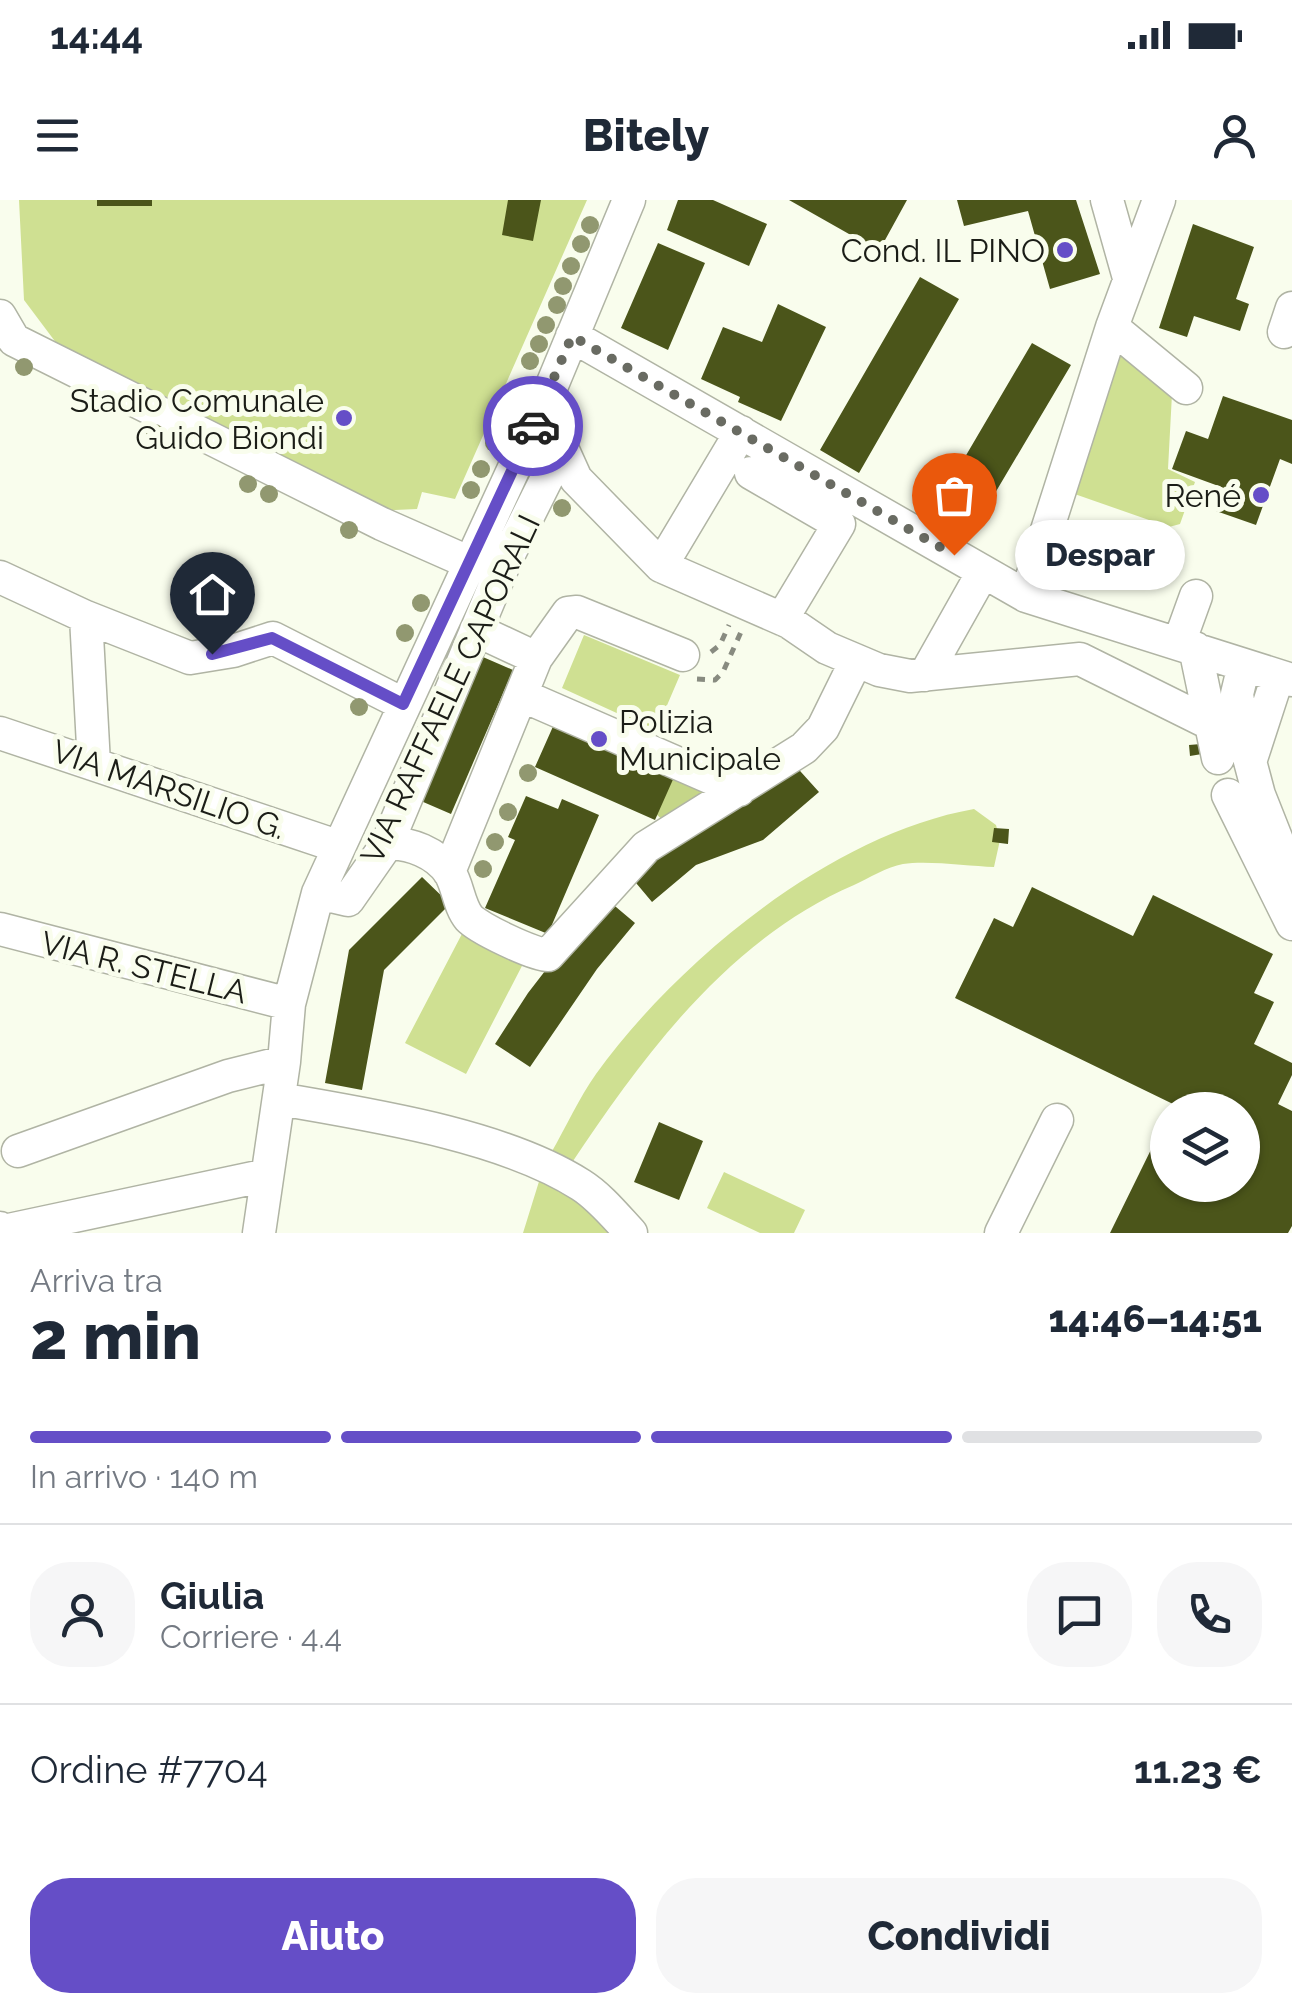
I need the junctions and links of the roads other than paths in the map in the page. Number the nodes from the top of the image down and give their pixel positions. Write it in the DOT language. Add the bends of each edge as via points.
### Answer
graph roads {
  1 [pos="629,200"];
  2 [pos="1107,200"];
  3 [pos="1160,200"];
  4 [pos="1129,278"];
  5 [pos="0,316"];
  6 [pos="1112,326"];
  7 [pos="572,336"];
  8 [pos="1186,388"];
  9 [pos="550,390"];
  10 [pos="741,432"];
  11 [pos="562,448"];
  12 [pos="751,473"];
  13 [pos="468,562"];
  14 [pos="662,566"];
  15 [pos="983,572"];
  16 [pos="0,577"];
  17 [pos="1026,596"];
  18 [pos="1196,596"];
  19 [pos="86,617"];
  20 [pos="782,620"];
  21 [pos="476,630"];
  22 [pos="1187,645"];
  23 [pos="687,656"];
  24 [pos="536,658"];
  25 [pos="856,662"];
  26 [pos="925,674"];
  27 [pos="1240,679"];
  28 [pos="1280,685"];
  29 [pos="522,695"];
  30 [pos="403,704"];
  31 [pos="1211,724"];
  32 [pos="0,733"];
  33 [pos="1218,758"];
  34 [pos="1251,759"];
  35 [pos="94,764"];
  36 [pos="739,790"];
  37 [pos="1228,795"];
  38 [pos="387,844"];
  39 [pos="337,846"];
  40 [pos="449,872"];
  41 [pos="1292,878"];
  42 [pos="318,893"];
  43 [pos="1292,924"];
  44 [pos="0,929"];
  45 [pos="289,1004"];
  46 [pos="284,1062"];
  47 [pos="279,1099"];
  48 [pos="1057,1120"];
  49 [pos="18,1151"];
  50 [pos="267,1175"];
  51 [pos="0,1228"];
  52 [pos="259,1233"];
  53 [pos="631,1233"];
  54 [pos="1001,1233"];
  1 -- 7 [label="street"];
  2 -- 4 [label="street"];
  3 -- 4 [label="street"];
  4 -- 6 [label="street"];
  5 -- 13 [label="street" via="14,340"];
  6 -- 8 [label="street"];
  6 -- 17 [label="street"];
  7 -- 9 [label="street"];
  7 -- 10 [label="street"];
  9 -- 11 [label="street"];
  9 -- 13 [label="street"];
  10 -- 14 [label="street"];
  10 -- 15 [label="street"];
  11 -- 14 [label="street" via="576,479"];
  11 -- 21 [label="street, VIA RAFFAELE CAPORALI"];
  12 -- 20 [label="street" via="839,524"];
  13 -- 30 [label="street"];
  14 -- 20 [label="street" via="742,611"];
  15 -- 17 [label="street"];
  15 -- 26 [label="street"];
  16 -- 19 [label="street"];
  17 -- 22 [label="street"];
  18 -- 22 [label="street"];
  19 -- 30 [label="street" via="190,658 272,638"];
  19 -- 35 [label="street"];
  20 -- 25 [label="street"];
  21 -- 24 [label="street"];
  21 -- 38 [label="street, VIA RAFFAELE CAPORALI"];
  22 -- 27 [label="street"];
  22 -- 31 [label="street"];
  23 -- 24 [label="street" via="577,612 568,613"];
  24 -- 29 [label="street"];
  25 -- 26 [label="street"];
  25 -- 36 [label="street" via="824,728"];
  26 -- 31 [label="street" via="1080,659"];
  27 -- 28 [label="street"];
  27 -- 34 [label="street"];
  28 -- 34 [label="street"];
  29 -- 36 [label="street"];
  29 -- 40 [label="street"];
  30 -- 39 [label="street"];
  31 -- 33 [label="street"];
  32 -- 35 [label="street, VIA MARSILIO G."];
  34 -- 41 [label="street"];
  35 -- 39 [label="street, VIA MARSILIO G."];
  36 -- 40 [label="street" via="646,847 548,955 535,955 469,918"];
  37 -- 43 [label="street"];
  38 -- 40 [label="street" via="403,843"];
  38 -- 42 [label="street, VIA RAFFAELE CAPORALI" via="348,900"];
  39 -- 42 [label="street"];
  42 -- 45 [label="street"];
  44 -- 45 [label="street, VIA R. STELLA"];
  45 -- 46 [label="street"];
  46 -- 47 [label="street"];
  46 -- 49 [label="street"];
  47 -- 50 [label="street"];
  47 -- 53 [label="street" via="458,1136 534,1160 585,1187"];
  48 -- 54 [label="street"];
  50 -- 51 [label="street"];
  50 -- 52 [label="street"];
}
